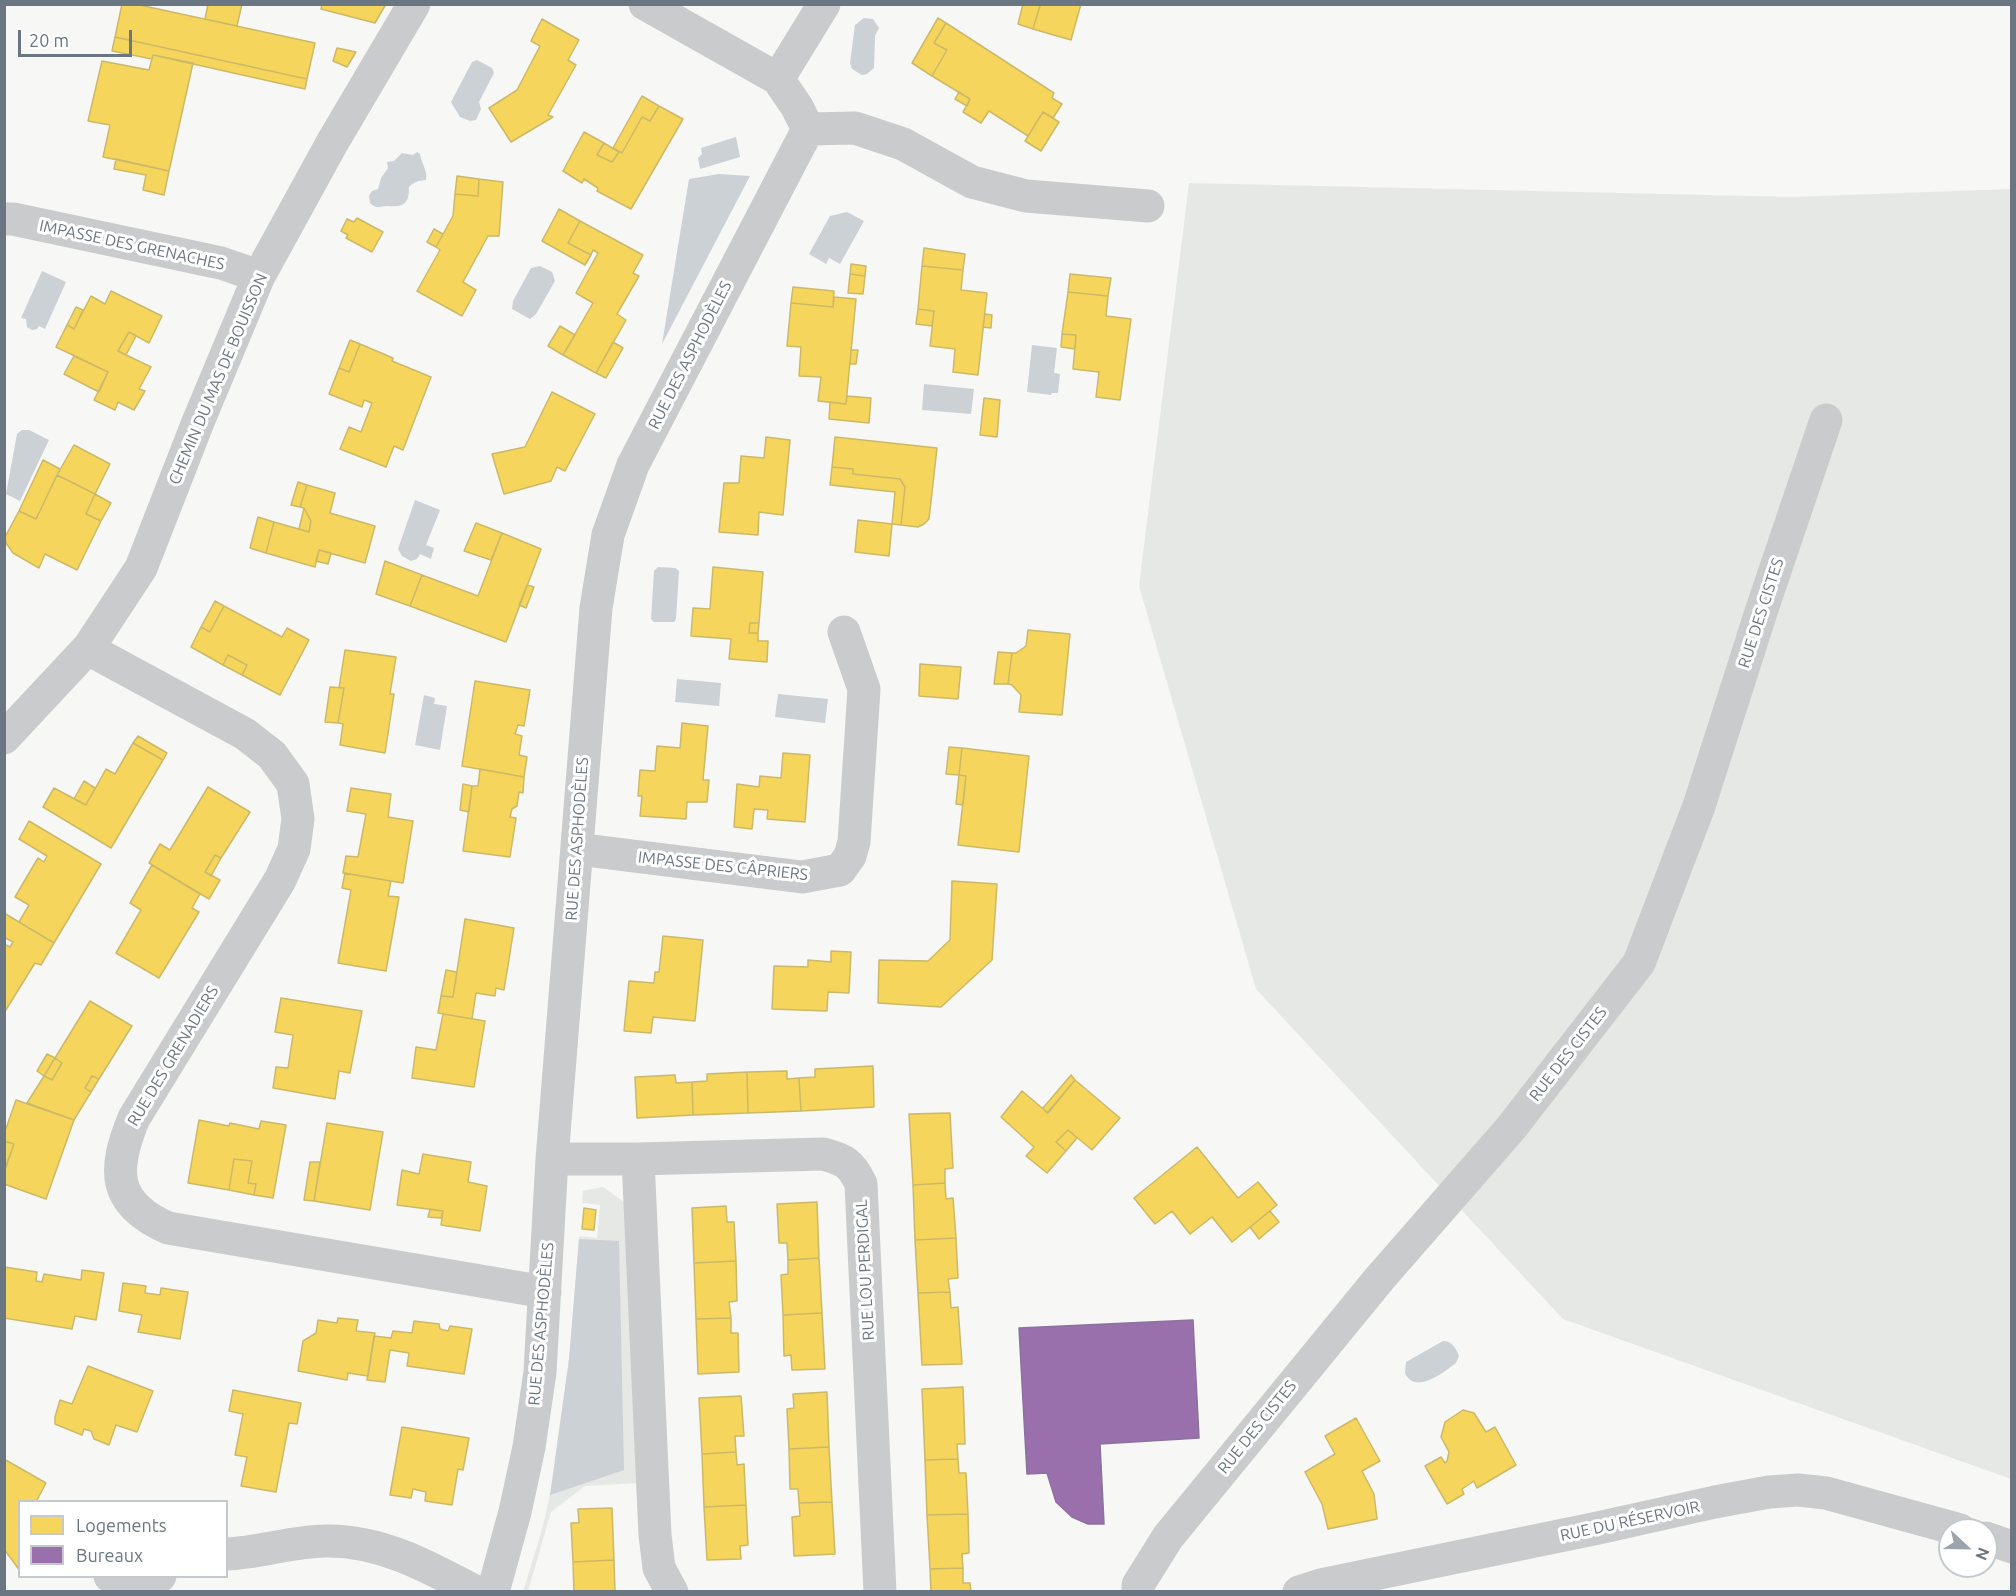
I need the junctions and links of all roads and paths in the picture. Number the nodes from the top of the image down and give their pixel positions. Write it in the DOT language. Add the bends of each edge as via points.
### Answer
graph roads {
  1 [pos="414,4"];
  2 [pos="645,4"];
  3 [pos="824,4"];
  4 [pos="778,79"];
  5 [pos="808,129"];
  6 [pos="1148,206"];
  7 [pos="4,219"];
  8 [pos="259,276"];
  9 [pos="1826,420"];
  10 [pos="844,632"];
  11 [pos="89,647"];
  12 [pos="4,738"];
  13 [pos="577,849"];
  14 [pos="552,1159"];
  15 [pos="638,1159"];
  16 [pos="545,1292"];
  17 [pos="1938,1524"];
  18 [pos="228,1554"];
  19 [pos="113,1578"];
  20 [pos="157,1578"];
  21 [pos="1315,1589"];
  22 [pos="477,1592"];
  23 [pos="494,1592"];
  24 [pos="672,1592"];
  25 [pos="880,1592"];
  26 [pos="1138,1592"];
  1 -- 8 [label="street, CHEMIN DU MAS DE BOUISSON"];
  2 -- 4 [label="street"];
  3 -- 4 [label="street"];
  4 -- 5 [label="street"];
  5 -- 6 [label="street" via="855,128 903,144 972,182 1026,196"];
  5 -- 13 [label="street, RUE DES ASPHODÈLES" via="633,465 608,534 596,608"];
  7 -- 8 [label="street, IMPASSE DES GRENACHES" via="221,263"];
  8 -- 11 [label="street, CHEMIN DU MAS DE BOUISSON" via="141,568"];
  9 -- 26 [label="street, RUE DES CISTES" via="1699,806 1638,963 1510,1128 1380,1278 1168,1537 1138,1585"];
  10 -- 13 [label="street, IMPASSE DES CÂPRIERS" via="864,689 854,842 840,870 802,877"];
  11 -- 12 [label="street, CHEMIN DU MAS DE BOUISSON"];
  11 -- 16 [label="street, RUE DES GRENADIERS" via="245,734 272,754 293,784 298,819 294,849 280,880 134,1118 121,1158 125,1192 145,1216 168,1228"];
  13 -- 14 [label="street, RUE DES ASPHODÈLES"];
  14 -- 15 [label="street, RUE LOU PERDIGAL"];
  14 -- 16 [label="street, RUE DES ASPHODÈLES"];
  15 -- 24 [label="street" via="655,1536 659,1568"];
  15 -- 25 [label="street, RUE LOU PERDIGAL" via="823,1154 840,1158 854,1168 861,1184"];
  16 -- 23 [label="street, RUE DES ASPHODÈLES" via="540,1372 529,1447"];
  17 -- 21 [label="street, RUE DU RÉSERVOIR" via="1826,1493 1769,1492"];
  18 -- 22 [label="street" via="290,1544 355,1543 432,1568"];
  19 -- 20 [label="street" via="133,1586"];
}
